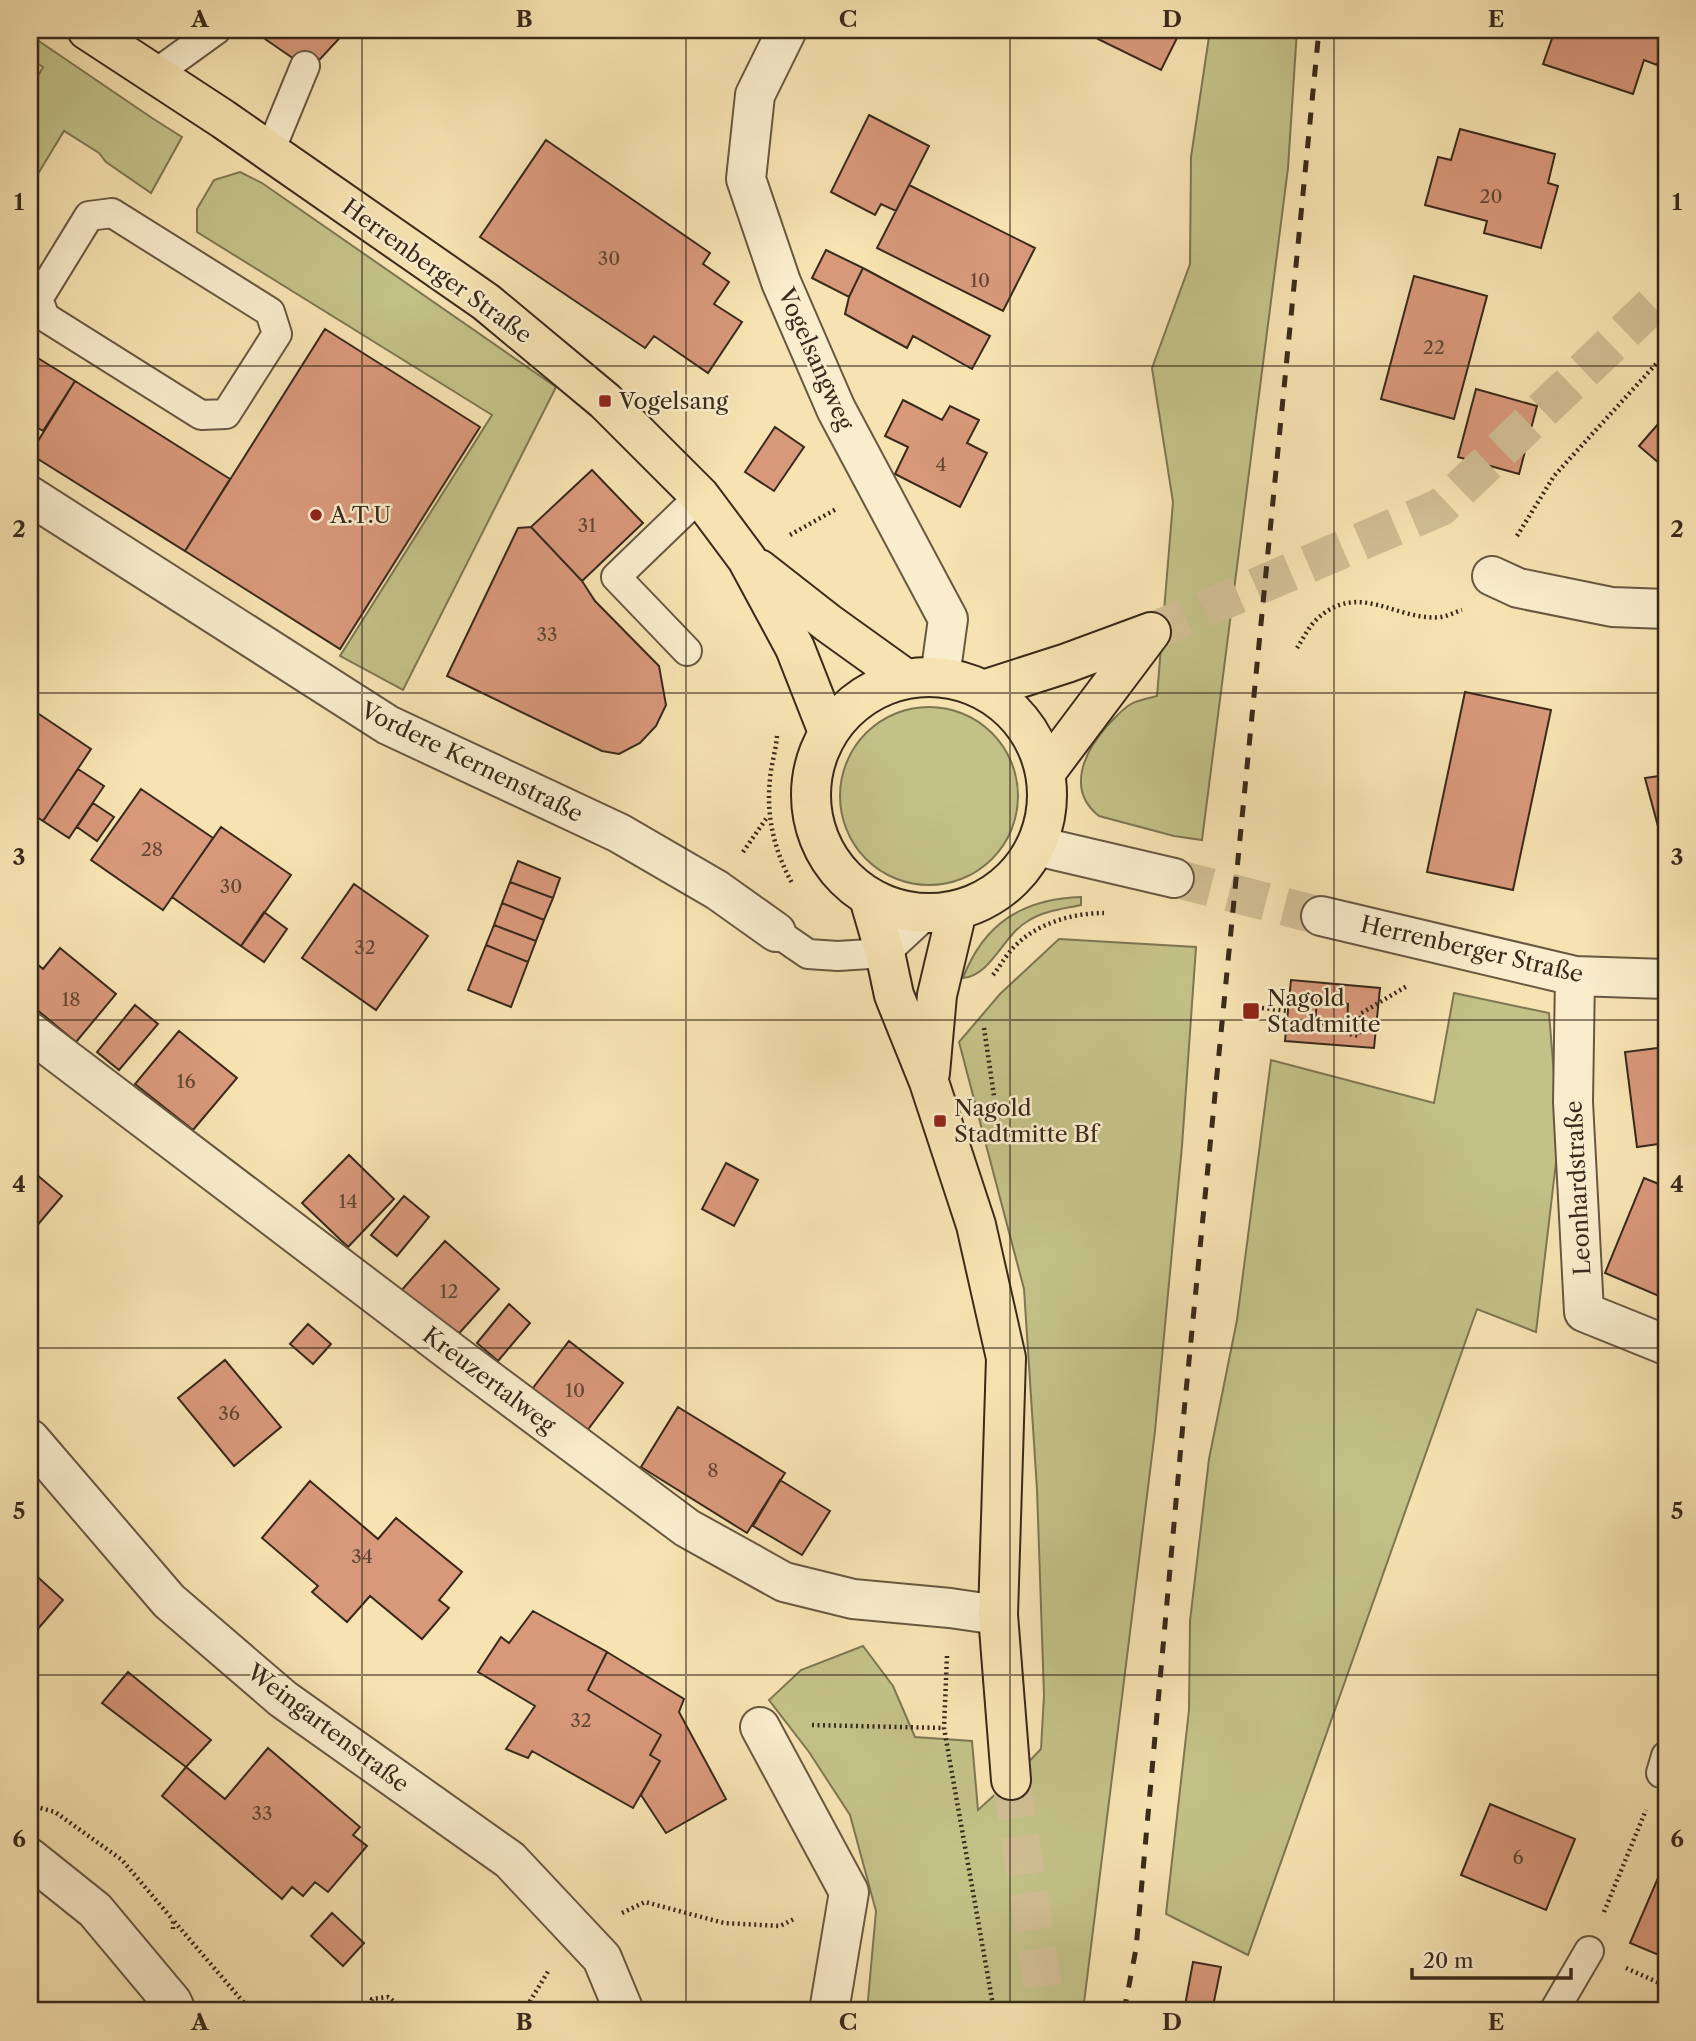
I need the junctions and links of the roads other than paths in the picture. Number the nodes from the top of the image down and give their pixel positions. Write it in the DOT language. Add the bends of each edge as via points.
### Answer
graph roads {
  1 [pos="88,30"];
  2 [pos="215,30"];
  3 [pos="787,30"];
  4 [pos="305,66"];
  5 [pos="155,74"];
  6 [pos="270,151"];
  7 [pos="201,415"];
  8 [pos="30,496"];
  9 [pos="700,496"];
  10 [pos="747,559"];
  11 [pos="1492,576"];
  12 [pos="1666,609"];
  13 [pos="687,651"];
  14 [pos="923,678"];
  15 [pos="983,690"];
  16 [pos="828,732"];
  17 [pos="1046,772"];
  18 [pos="1037,846"];
  19 [pos="1174,878"];
  20 [pos="869,898"];
  21 [pos="942,913"];
  22 [pos="1321,915"];
  23 [pos="776,932"];
  24 [pos="885,953"];
  25 [pos="1575,976"];
  26 [pos="1666,979"];
  27 [pos="30,1032"];
  28 [pos="929,1082"];
  29 [pos="1666,1345"];
  30 [pos="30,1438"];
  31 [pos="998,1615"];
  32 [pos="760,1727"];
  33 [pos="1011,1780"];
  34 [pos="30,1858"];
  35 [pos="1589,1951"];
  36 [pos="176,2011"];
  37 [pos="624,2011"];
  38 [pos="829,2011"];
  39 [pos="1554,2011"];
  1 -- 5 [label="main road, Herrenberger Straße"];
  2 -- 5 [label="lane"];
  3 -- 14 [label="street, Vogelsangweg" via="755,95 746,178 781,282 836,410 948,620"];
  4 -- 6 [label="lane"];
  5 -- 6 [label="main road, Herrenberger Straße"];
  6 -- 9 [label="main road, Herrenberger Straße" via="486,302 606,401"];
  7 -- 7 [label="lane" via="226,414 277,334 270,312 112,213 89,216 38,299 45,317"];
  8 -- 23 [label="street, Vordere Kernenstraße" via="388,725 620,833 717,890"];
  9 -- 10 [label="main road, Herrenberger Straße"];
  9 -- 13 [label="lane" via="616,577"];
  10 -- 14 [label="main road, Herrenberger Straße" via="828,624"];
  10 -- 16 [label="main road, Herrenberger Straße" via="795,648"];
  11 -- 12 [label="street" via="1518,588 1612,607"];
  14 -- 15 [label="main road" via="962,681"];
  14 -- 16 [label="main road" via="876,689 849,708"];
  15 -- 17 [label="main road" via="1012,710 1034,738"];
  15 -- 17 [label="main road" via="1151,632"];
  16 -- 20 [label="main road" via="815,762 810,801 818,839 839,872"];
  17 -- 18 [label="main road" via="1048,811"];
  18 -- 19 [label="street"];
  18 -- 21 [label="main road" via="1017,875 989,898"];
  20 -- 21 [label="main road" via="897,909"];
  20 -- 24 [label="main road"];
  21 -- 24 [label="lane"];
  21 -- 28 [label="main road"];
  22 -- 25 [label="street, Herrenberger Straße"];
  23 -- 24 [label="lane" via="808,954"];
  24 -- 28 [label="main road" via="894,995"];
  25 -- 26 [label="street, Herrenberger Straße"];
  25 -- 29 [label="street, Leonhardstraße" via="1573,1102 1584,1312"];
  27 -- 31 [label="street, Kreuzertalweg" via="687,1528 784,1582 853,1599"];
  28 -- 31 [label="main road" via="976,1225 1006,1358"];
  30 -- 37 [label="street, Weingartenstraße" via="169,1601 283,1699 510,1860 602,1958"];
  31 -- 33 [label="main road"];
  32 -- 38 [label="street" via="849,1892"];
  34 -- 36 [label="street" via="94,1910"];
  35 -- 39 [label="lane"];
}
